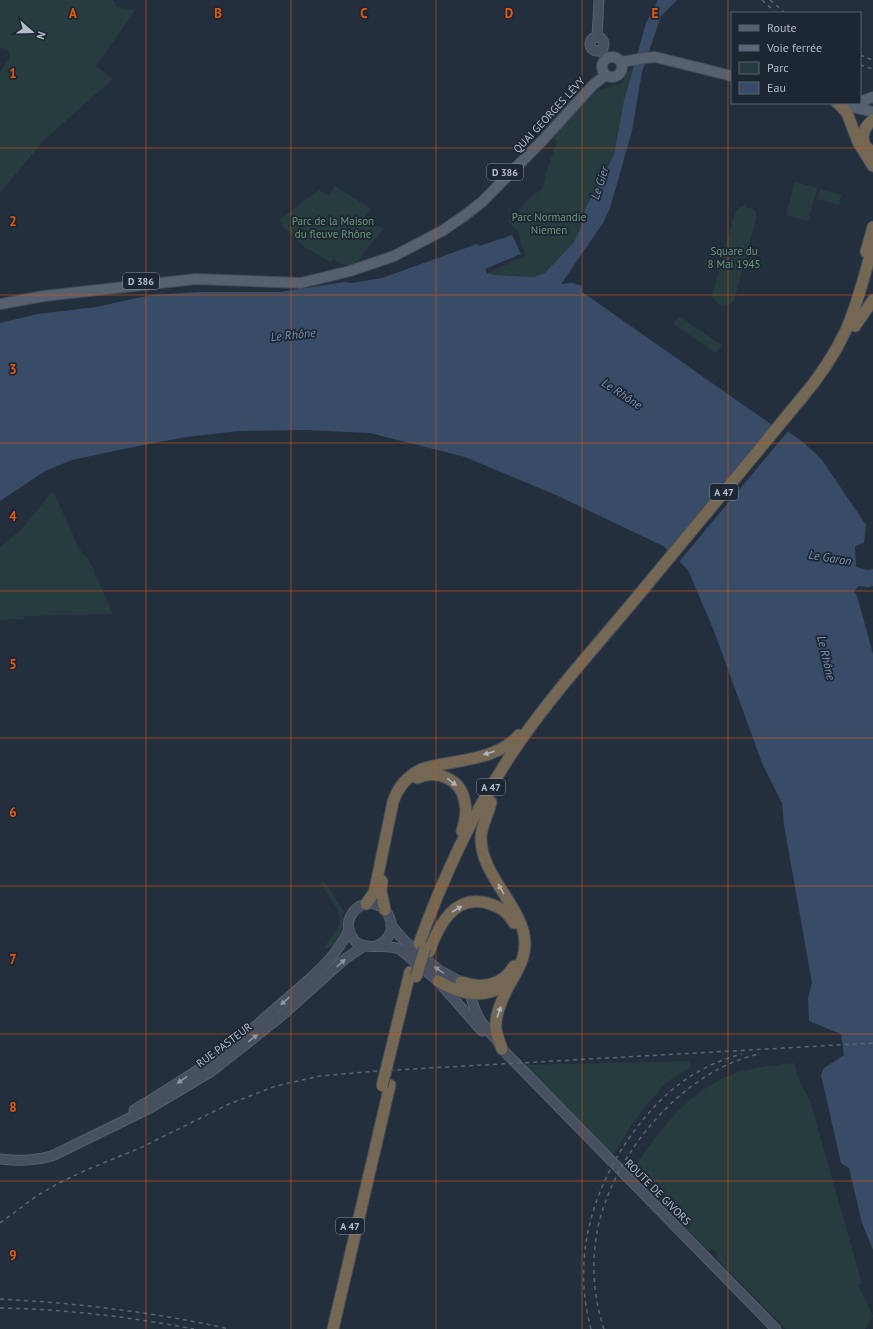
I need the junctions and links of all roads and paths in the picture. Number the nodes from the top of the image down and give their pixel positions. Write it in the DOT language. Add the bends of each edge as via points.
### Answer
graph roads {
  1 [pos="599,0"];
  2 [pos="603,54"];
  3 [pos="626,64"];
  4 [pos="683,66"];
  5 [pos="604,73"];
  6 [pos="731,76"];
  7 [pos="731,80"];
  8 [pos="873,97"];
  9 [pos="861,102"];
  10 [pos="861,102"];
  11 [pos="837,104"];
  12 [pos="873,104"];
  13 [pos="873,112"];
  14 [pos="873,120"];
  15 [pos="858,142"];
  16 [pos="873,152"];
  17 [pos="873,166"];
  18 [pos="873,228"];
  19 [pos="873,245"];
  20 [pos="873,269"];
  21 [pos="4,300"];
  22 [pos="873,300"];
  23 [pos="855,306"];
  24 [pos="855,326"];
  25 [pos="802,402"];
  26 [pos="650,586"];
  27 [pos="594,648"];
  28 [pos="491,802"];
  29 [pos="441,885"];
  30 [pos="366,904"];
  31 [pos="385,910"];
  32 [pos="391,925"];
  33 [pos="349,930"];
  34 [pos="364,946"];
  35 [pos="376,946"];
  36 [pos="424,948"];
  37 [pos="514,976"];
  38 [pos="415,979"];
  39 [pos="438,981"];
  40 [pos="461,982"];
  41 [pos="481,986"];
  42 [pos="469,993"];
  43 [pos="464,1011"];
  44 [pos="502,1049"];
  45 [pos="392,1058"];
  46 [pos="377,1124"];
  47 [pos="83,1141"];
  48 [pos="0,1159"];
  49 [pos="326,1329"];
  50 [pos="334,1329"];
  51 [pos="776,1329"];
  1 -- 2 [label="main road" via="597,37 592,39 590,44 594,50"];
  2 -- 3 [label="main road"];
  2 -- 5 [label="main road"];
  3 -- 4 [label="main road" via="655,57"];
  3 -- 5 [label="main road" via="617,76 611,77"];
  4 -- 6 [label="main road"];
  4 -- 7 [label="main road"];
  5 -- 21 [label="main road, QUAI GEORGES LÉVY / D 386" via="596,76 479,199 462,213 440,227 352,267 294,281 208,277 156,278"];
  8 -- 9 [label="main road"];
  10 -- 12 [label="main road"];
  11 -- 13 [label="main road"];
  11 -- 15 [label="highway" via="847,113"];
  13 -- 15 [label="highway" via="860,124"];
  14 -- 16 [label="highway" via="864,129 863,138"];
  15 -- 17 [label="highway"];
  18 -- 23 [label="highway"];
  19 -- 23 [label="highway, A 47"];
  20 -- 24 [label="highway, A 47"];
  22 -- 24 [label="highway"];
  23 -- 25 [label="highway, A 47" via="834,354"];
  24 -- 25 [label="highway, A 47" via="834,365"];
  25 -- 26 [label="highway, A 47"];
  26 -- 27 [label="highway, A 47"];
  26 -- 28 [label="highway, A 47" via="519,755"];
  27 -- 29 [label="highway, A 47" via="535,722 500,773 474,817"];
  27 -- 30 [label="highway, one-way" via="508,746 487,754 422,769 404,782 393,802 375,892"];
  28 -- 36 [label="highway, A 47" via="455,872"];
  37 -- 28 [label="highway, one-way" via="524,954 524,934 488,866 481,846 482,832"];
  31 -- 29 [label="highway, one-way" via="381,887 399,801 404,790 412,782 432,774 445,776 454,782 466,802 465,821"];
  29 -- 36 [label="highway, A 47"];
  30 -- 31 [label="main road" via="377,905"];
  30 -- 33 [label="main road" via="353,912"];
  31 -- 32 [label="main road"];
  32 -- 35 [label="main road" via="387,938"];
  40 -- 32 [label="main road, one-way" via="425,959 405,942"];
  33 -- 34 [label="main road" via="354,940"];
  33 -- 47 [label="main road, RUE PASTEUR, one-way" via="340,948 314,975 233,1045 176,1084"];
  34 -- 35 [label="main road"];
  47 -- 34 [label="main road, RUE PASTEUR, one-way" via="150,1108 212,1071"];
  35 -- 39 [label="main road" via="399,949"];
  36 -- 38 [label="highway, A 47, bridge"];
  36 -- 41 [label="highway, one-way" via="450,913 458,907 479,902 500,908 509,915 516,927 520,940 519,954 512,969 504,978 493,984"];
  37 -- 42 [label="highway" via="495,991"];
  44 -- 37 [label="highway, one-way" via="496,1019"];
  38 -- 45 [label="highway, A 47"];
  38 -- 45 [label="highway, A 47"];
  39 -- 42 [label="highway" via="451,989"];
  39 -- 43 [label="main road"];
  40 -- 41 [label="highway"];
  40 -- 42 [label="main road"];
  41 -- 42 [label="main road"];
  42 -- 43 [label="main road" via="463,1001"];
  42 -- 44 [label="main road" via="481,1022"];
  43 -- 44 [label="main road" via="494,1044"];
  44 -- 51 [label="main road, ROUTE DE GIVORS"];
  45 -- 46 [label="highway, A 47"];
  46 -- 49 [label="highway, A 47"];
  46 -- 50 [label="highway, A 47"];
  47 -- 48 [label="main road, RUE PASTEUR" via="52,1156 36,1160 19,1162"];
}
